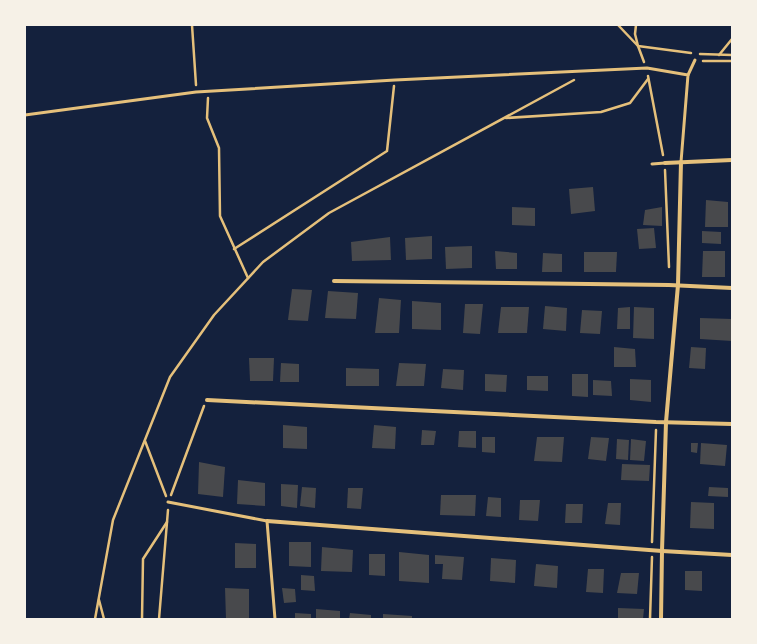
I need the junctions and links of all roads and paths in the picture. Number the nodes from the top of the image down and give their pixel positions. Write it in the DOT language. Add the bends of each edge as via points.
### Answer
graph roads {
  1 [pos="192,25"];
  2 [pos="618,25"];
  3 [pos="636,25"];
  4 [pos="732,39"];
  5 [pos="638,46"];
  6 [pos="719,55"];
  7 [pos="732,55"];
  8 [pos="695,60"];
  9 [pos="732,62"];
  10 [pos="647,68"];
  11 [pos="590,71"];
  12 [pos="688,75"];
  13 [pos="648,79"];
  14 [pos="395,80"];
  15 [pos="209,91"];
  16 [pos="196,92"];
  17 [pos="26,115"];
  18 [pos="503,118"];
  19 [pos="732,160"];
  20 [pos="681,162"];
  21 [pos="665,163"];
  22 [pos="652,164"];
  23 [pos="234,249"];
  24 [pos="248,279"];
  25 [pos="334,281"];
  26 [pos="678,285"];
  27 [pos="732,288"];
  28 [pos="207,400"];
  29 [pos="666,422"];
  30 [pos="732,424"];
  31 [pos="144,441"];
  32 [pos="168,502"];
  33 [pos="267,521"];
  34 [pos="167,522"];
  35 [pos="662,552"];
  36 [pos="732,555"];
  37 [pos="98,599"];
  38 [pos="95,619"];
  39 [pos="104,619"];
  40 [pos="142,619"];
  41 [pos="274,619"];
  42 [pos="661,619"];
  1 -- 16 [label="path"];
  2 -- 5 [label="path"];
  3 -- 5 [label="path"];
  4 -- 6 [label="path"];
  5 -- 6 [label="path"];
  5 -- 10 [label="path"];
  6 -- 7 [label="path"];
  8 -- 9 [label="path"];
  8 -- 12 [label="lane"];
  10 -- 11 [label="lane"];
  10 -- 12 [label="lane"];
  10 -- 13 [label="path"];
  11 -- 14 [label="lane"];
  11 -- 18 [label="path"];
  12 -- 20 [label="lane"];
  13 -- 18 [label="path" via="630,103 601,112"];
  13 -- 21 [label="path"];
  14 -- 15 [label="lane"];
  14 -- 23 [label="path" via="388,151"];
  15 -- 16 [label="lane"];
  15 -- 23 [label="path" via="208,118 219,148 220,216"];
  16 -- 17 [label="lane"];
  18 -- 24 [label="path" via="329,213 263,262"];
  19 -- 20 [label="street"];
  20 -- 21 [label="street"];
  20 -- 26 [label="street"];
  21 -- 22 [label="lane"];
  23 -- 24 [label="path"];
  24 -- 31 [label="path" via="214,315 170,377"];
  25 -- 26 [label="street"];
  26 -- 27 [label="street"];
  26 -- 29 [label="street"];
  28 -- 29 [label="street"];
  29 -- 30 [label="street"];
  29 -- 35 [label="street"];
  31 -- 32 [label="path"];
  31 -- 37 [label="path" via="113,520"];
  32 -- 33 [label="lane"];
  33 -- 35 [label="street"];
  33 -- 41 [label="lane"];
  34 -- 40 [label="path" via="143,559"];
  35 -- 36 [label="street"];
  35 -- 42 [label="street"];
  37 -- 38 [label="path"];
  37 -- 39 [label="path"];
}
